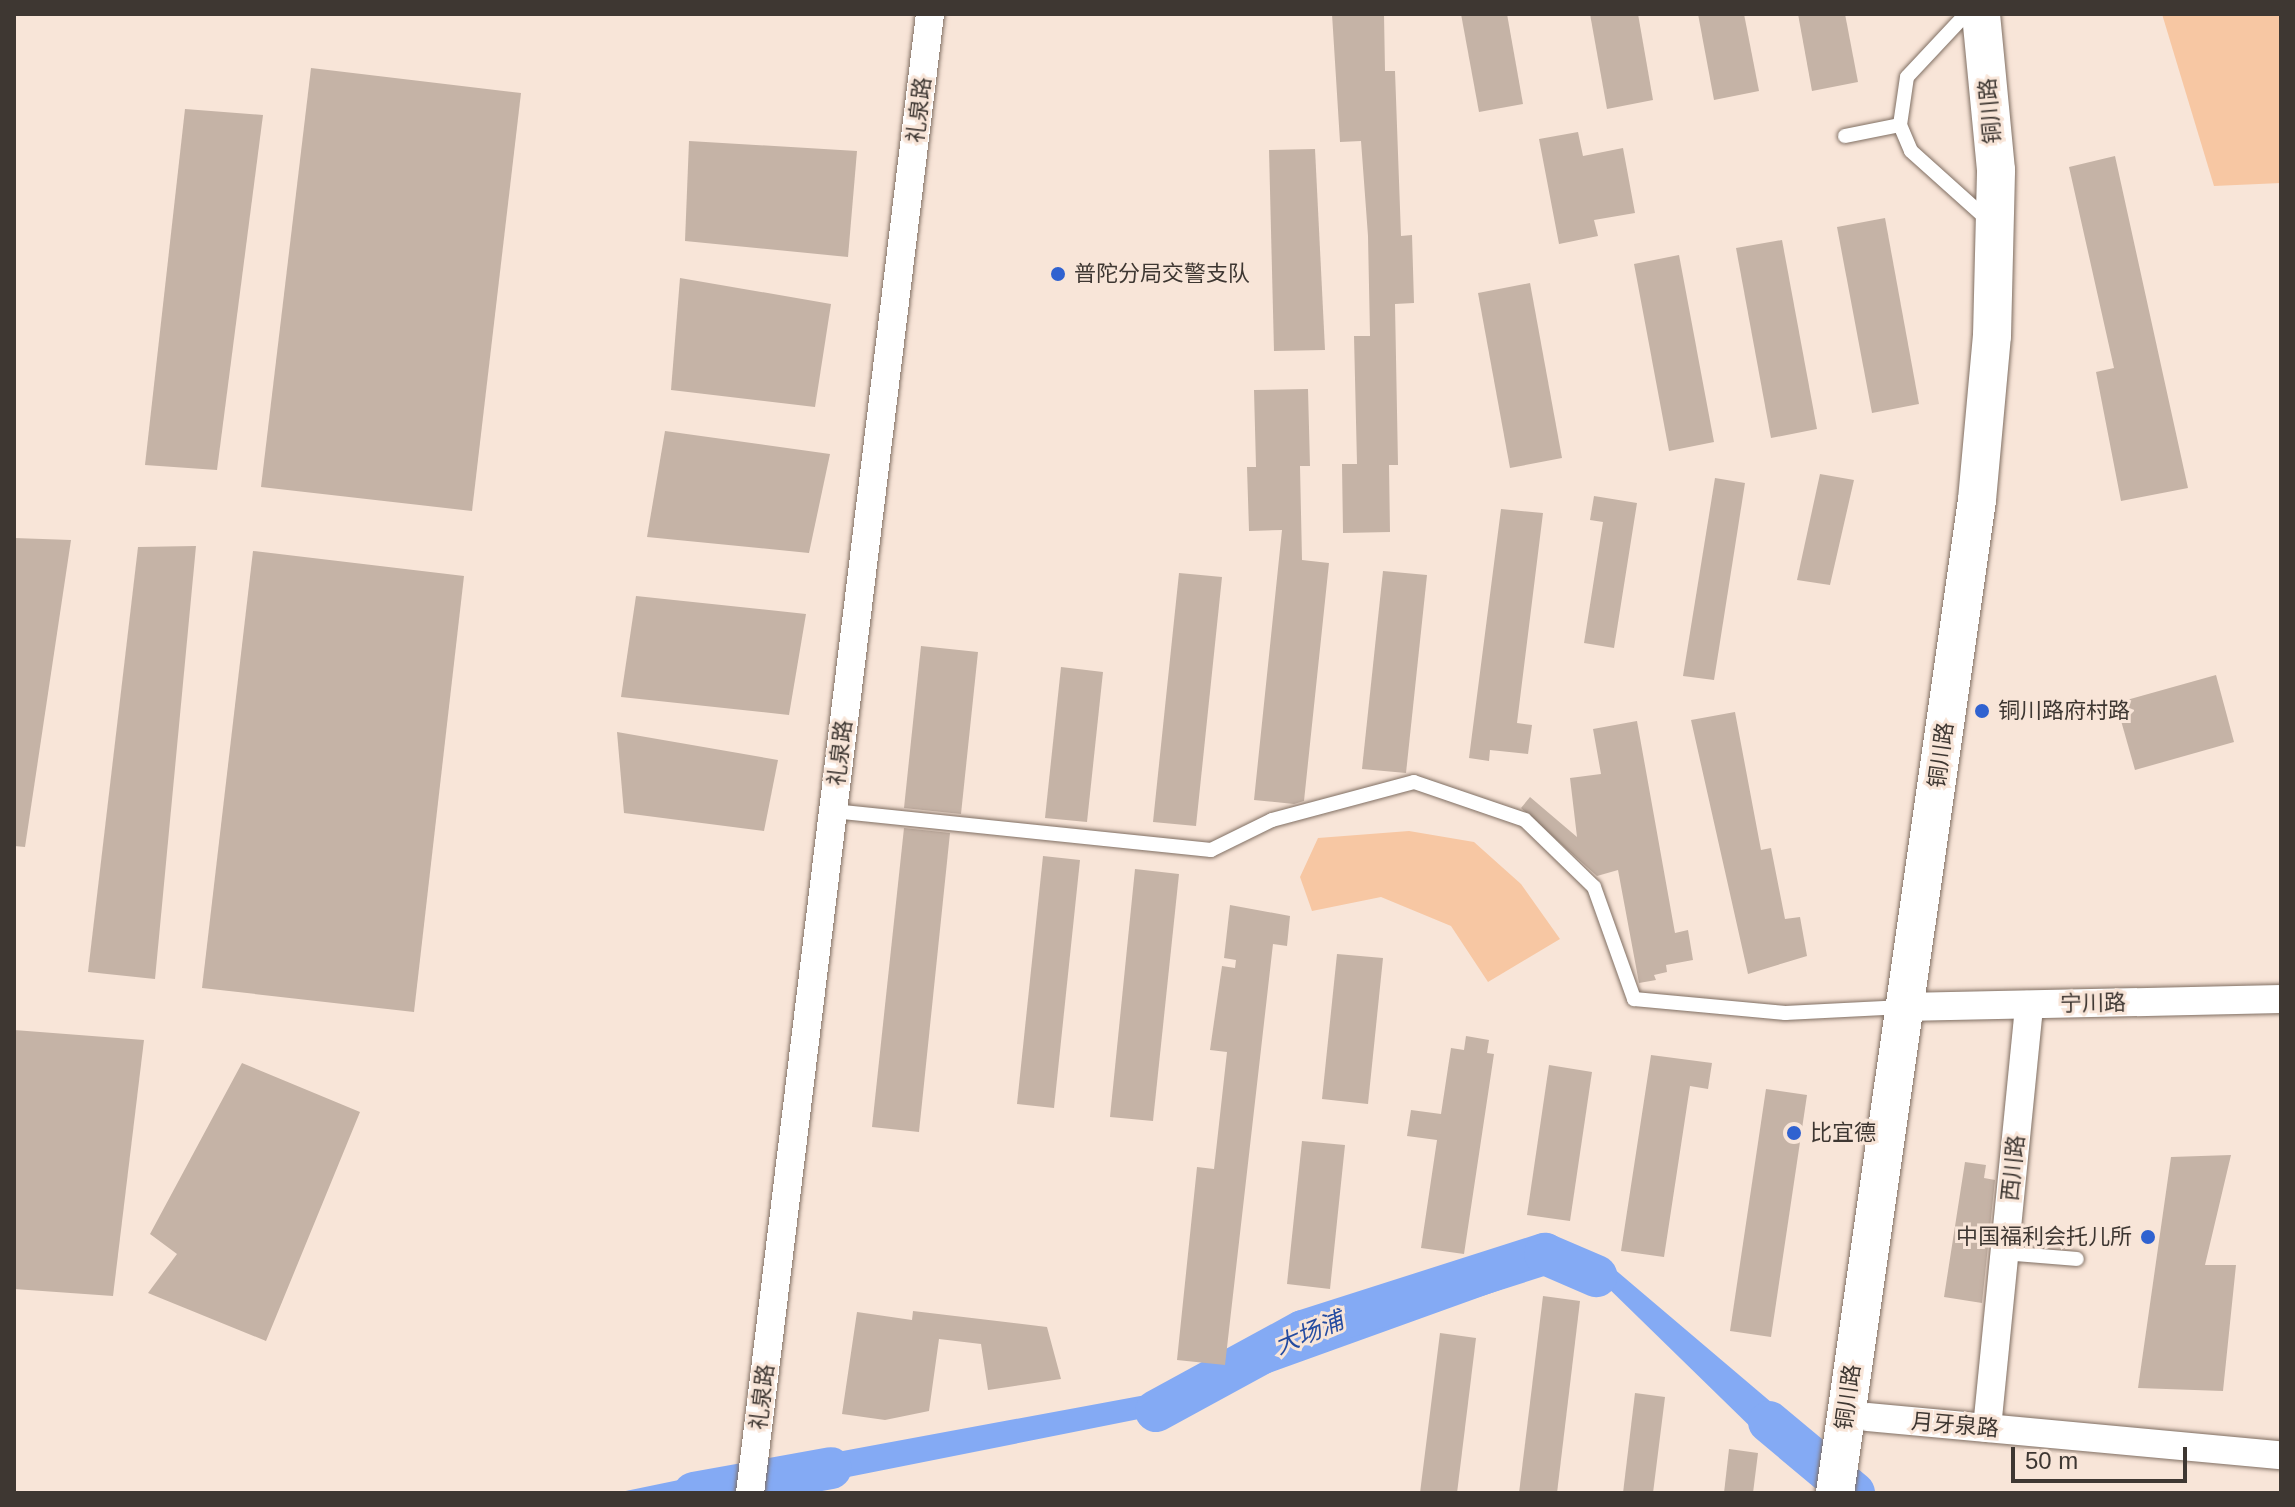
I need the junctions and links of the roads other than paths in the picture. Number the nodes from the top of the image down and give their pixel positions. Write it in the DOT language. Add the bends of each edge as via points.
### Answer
graph roads {
  1 [pos="930,14"];
  2 [pos="1966,14"];
  3 [pos="1981,14"];
  4 [pos="2003,14"];
  5 [pos="1900,125"];
  6 [pos="1845,136"];
  7 [pos="1994,226"];
  8 [pos="833,811"];
  9 [pos="2281,999"];
  10 [pos="2029,1005"];
  11 [pos="1915,1007"];
  12 [pos="2004,1253"];
  13 [pos="2077,1259"];
  14 [pos="1868,1417"];
  15 [pos="1987,1428"];
  16 [pos="2281,1455"];
  17 [pos="1853,1468"];
  18 [pos="750,1493"];
  19 [pos="1835,1493"];
  1 -- 8 [label="street, 礼泉路"];
  2 -- 5 [label="lane" via="1907,77"];
  3 -- 7 [label="main road, 铜川路" via="1996,170"];
  4 -- 11 [label="main road, 铜川路" via="2014,167 1998,504"];
  5 -- 6 [label="lane"];
  5 -- 7 [label="lane" via="1911,151"];
  7 -- 11 [label="main road, 铜川路" via="1977,500"];
  8 -- 11 [label="lane" via="1211,850 1272,820 1414,782 1525,820 1594,887 1634,999 1785,1013"];
  8 -- 18 [label="street, 礼泉路"];
  9 -- 10 [label="street, 宁川路"];
  10 -- 11 [label="street, 宁川路"];
  10 -- 12 [label="street, 西川路"];
  11 -- 14 [label="main road, 铜川路"];
  11 -- 17 [label="main road, 铜川路"];
  12 -- 13 [label="lane"];
  12 -- 15 [label="street, 西川路"];
  14 -- 15 [label="street, 月牙泉路"];
  14 -- 17 [label="main road, 铜川路"];
  15 -- 16 [label="street, 月牙泉路"];
  17 -- 19 [label="main road, 铜川路"];
}
